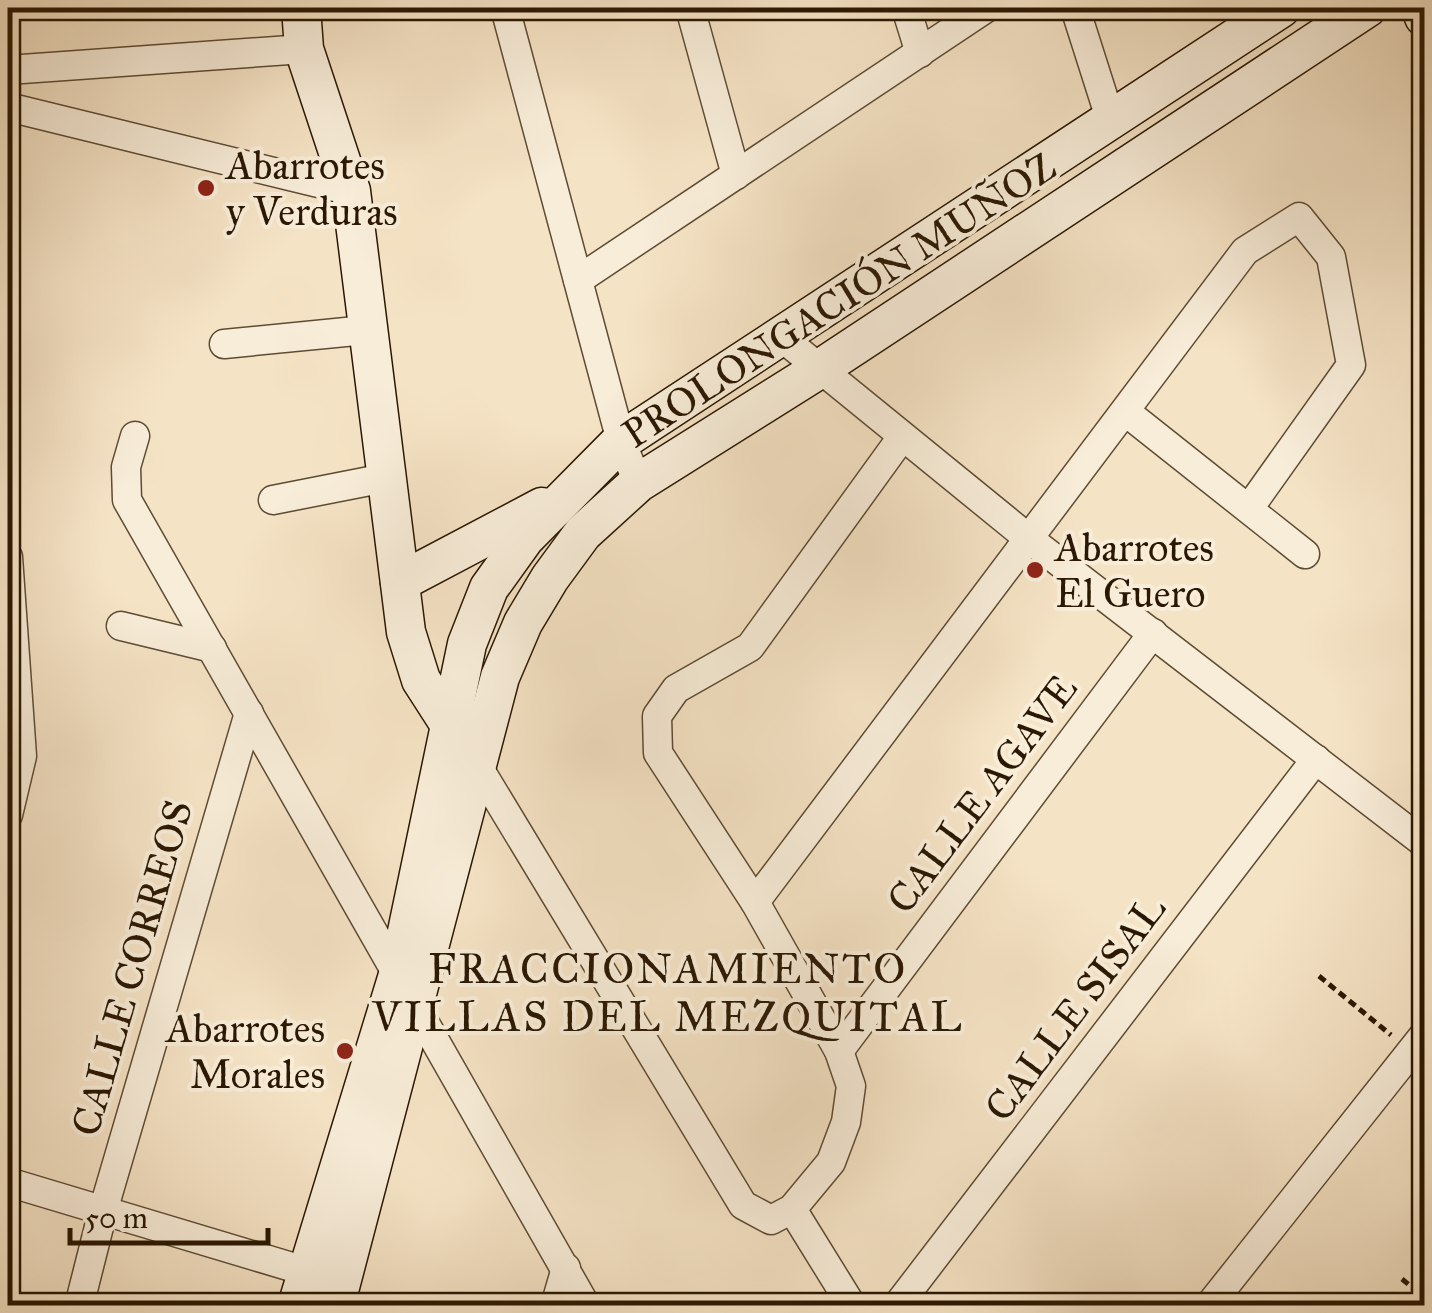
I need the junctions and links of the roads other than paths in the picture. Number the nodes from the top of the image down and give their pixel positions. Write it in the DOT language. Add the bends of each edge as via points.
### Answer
graph roads {
  1 [pos="301,8"];
  2 [pos="505,8"];
  3 [pos="690,8"];
  4 [pos="906,8"];
  5 [pos="986,8"];
  6 [pos="1075,8"];
  7 [pos="1367,8"];
  8 [pos="1421,8"];
  9 [pos="1261,13"];
  10 [pos="1424,17"];
  11 [pos="304,49"];
  12 [pos="920,53"];
  13 [pos="8,70"];
  14 [pos="8,107"];
  15 [pos="1110,118"];
  16 [pos="736,175"];
  17 [pos="351,192"];
  18 [pos="578,280"];
  19 [pos="366,330"];
  20 [pos="780,336"];
  21 [pos="224,344"];
  22 [pos="818,370"];
  23 [pos="1126,412"];
  24 [pos="134,436"];
  25 [pos="902,437"];
  26 [pos="622,441"];
  27 [pos="385,478"];
  28 [pos="638,484"];
  29 [pos="562,496"];
  30 [pos="273,500"];
  31 [pos="1250,507"];
  32 [pos="1028,538"];
  33 [pos="1306,554"];
  34 [pos="8,557"];
  35 [pos="400,582"];
  36 [pos="120,626"];
  37 [pos="1153,634"];
  38 [pos="212,648"];
  39 [pos="13,668"];
  40 [pos="249,713"];
  41 [pos="449,724"];
  42 [pos="1316,759"];
  43 [pos="477,765"];
  44 [pos="8,815"];
  45 [pos="1424,843"];
  46 [pos="755,902"];
  47 [pos="407,990"];
  48 [pos="1418,1043"];
  49 [pos="840,1051"];
  50 [pos="8,1182"];
  51 [pos="792,1208"];
  52 [pos="103,1211"];
  53 [pos="566,1268"];
  54 [pos="320,1291"];
  55 [pos="79,1306"];
  56 [pos="555,1306"];
  57 [pos="586,1306"];
  58 [pos="852,1306"];
  59 [pos="897,1306"];
  60 [pos="1209,1306"];
  1 -- 11 [label="street"];
  2 -- 18 [label="street"];
  3 -- 16 [label="street"];
  4 -- 12 [label="street"];
  5 -- 12 [label="street"];
  6 -- 15 [label="street"];
  7 -- 22 [label="street, PROLONGACIÓN MUÑOZ"];
  8 -- 10 [label="street"];
  9 -- 15 [label="street, PROLONGACIÓN MUÑOZ"];
  11 -- 13 [label="street"];
  11 -- 17 [label="street"];
  12 -- 16 [label="street"];
  14 -- 17 [label="street"];
  15 -- 20 [label="street, PROLONGACIÓN MUÑOZ"];
  16 -- 18 [label="street"];
  17 -- 19 [label="street"];
  18 -- 26 [label="street"];
  19 -- 21 [label="street"];
  19 -- 27 [label="street"];
  20 -- 22 [label="street"];
  20 -- 26 [label="street, PROLONGACIÓN MUÑOZ"];
  22 -- 25 [label="street"];
  22 -- 28 [label="street, PROLONGACIÓN MUÑOZ"];
  23 -- 31 [label="street"];
  23 -- 31 [label="street" via="1245,250 1299,217 1331,258 1351,365"];
  23 -- 32 [label="street"];
  24 -- 38 [label="street" via="127,500"];
  25 -- 32 [label="street"];
  25 -- 46 [label="street" via="750,646 676,689 657,716 658,753"];
  26 -- 28 [label="street"];
  26 -- 29 [label="street, PROLONGACIÓN MUÑOZ"];
  27 -- 30 [label="street"];
  27 -- 35 [label="street"];
  28 -- 43 [label="street, PROLONGACIÓN MUÑOZ" via="583,532 523,623 500,677"];
  29 -- 35 [label="street"];
  29 -- 41 [label="street, PROLONGACIÓN MUÑOZ" via="489,588 466,644"];
  31 -- 33 [label="street"];
  32 -- 37 [label="street"];
  32 -- 46 [label="street"];
  34 -- 39 [label="street"];
  35 -- 41 [label="street" via="406,632 422,680"];
  36 -- 38 [label="street"];
  37 -- 42 [label="street"];
  37 -- 49 [label="street, CALLE AGAVE"];
  38 -- 40 [label="street"];
  39 -- 44 [label="street" via="22,756"];
  40 -- 47 [label="street"];
  40 -- 52 [label="street, CALLE CORREOS"];
  41 -- 43 [label="street"];
  41 -- 47 [label="street, PROLONGACIÓN MUÑOZ"];
  42 -- 45 [label="street"];
  42 -- 59 [label="street, CALLE SISAL"];
  43 -- 47 [label="street, PROLONGACIÓN MUÑOZ"];
  43 -- 51 [label="street" via="744,1206 771,1220"];
  46 -- 49 [label="street"];
  47 -- 53 [label="street"];
  47 -- 54 [label="street"];
  48 -- 60 [label="street"];
  49 -- 51 [label="street" via="851,1086 846,1122 831,1162"];
  50 -- 52 [label="street"];
  51 -- 58 [label="street"];
  52 -- 54 [label="street"];
  52 -- 55 [label="street, CALLE CORREOS"];
  53 -- 56 [label="street"];
  53 -- 57 [label="street"];
}
